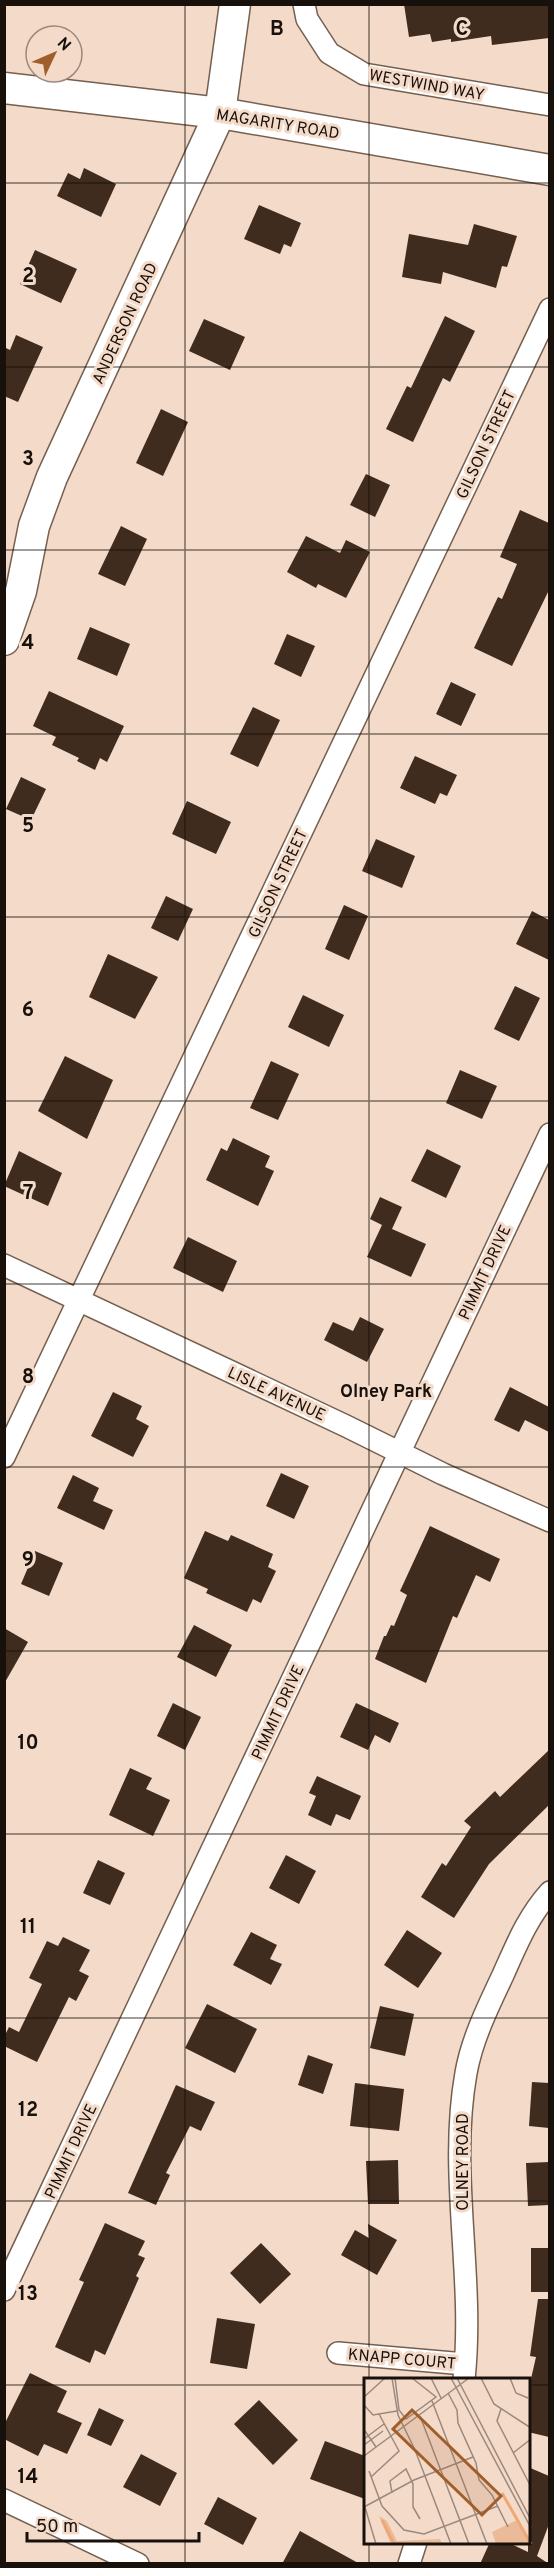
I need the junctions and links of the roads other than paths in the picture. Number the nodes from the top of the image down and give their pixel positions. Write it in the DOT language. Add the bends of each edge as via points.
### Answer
graph roads {
  1 [pos="236,4"];
  2 [pos="304,4"];
  3 [pos="4,88"];
  4 [pos="549,105"];
  5 [pos="220,113"];
  6 [pos="549,170"];
  7 [pos="549,309"];
  8 [pos="4,640"];
  9 [pos="549,1134"];
  10 [pos="4,1265"];
  11 [pos="79,1300"];
  12 [pos="399,1452"];
  13 [pos="4,1457"];
  14 [pos="549,1521"];
  15 [pos="549,1892"];
  16 [pos="4,2290"];
  17 [pos="338,2353"];
  18 [pos="465,2371"];
  19 [pos="4,2500"];
  20 [pos="415,2544"];
  21 [pos="138,2564"];
  22 [pos="409,2564"];
  1 -- 5 [label="street, ANDERSON ROAD"];
  2 -- 4 [label="street, WESTWIND WAY" via="307,19 329,53 364,74"];
  3 -- 5 [label="street, MAGARITY ROAD"];
  5 -- 6 [label="street, MAGARITY ROAD"];
  5 -- 8 [label="street, ANDERSON ROAD" via="52,477 34,526 21,591"];
  7 -- 11 [label="street, GILSON STREET"];
  9 -- 12 [label="street, PIMMIT DRIVE"];
  10 -- 11 [label="street, LISLE AVENUE"];
  11 -- 12 [label="street, LISLE AVENUE"];
  11 -- 13 [label="street, GILSON STREET"];
  12 -- 14 [label="street, LISLE AVENUE"];
  12 -- 16 [label="street, PIMMIT DRIVE"];
  15 -- 18 [label="street, OLNEY ROAD" via="524,1930 478,2030 466,2072 460,2138 468,2306"];
  17 -- 18 [label="street, KNAPP COURT"];
  19 -- 21 [label="street"];
  20 -- 22 [label="street"];
}
